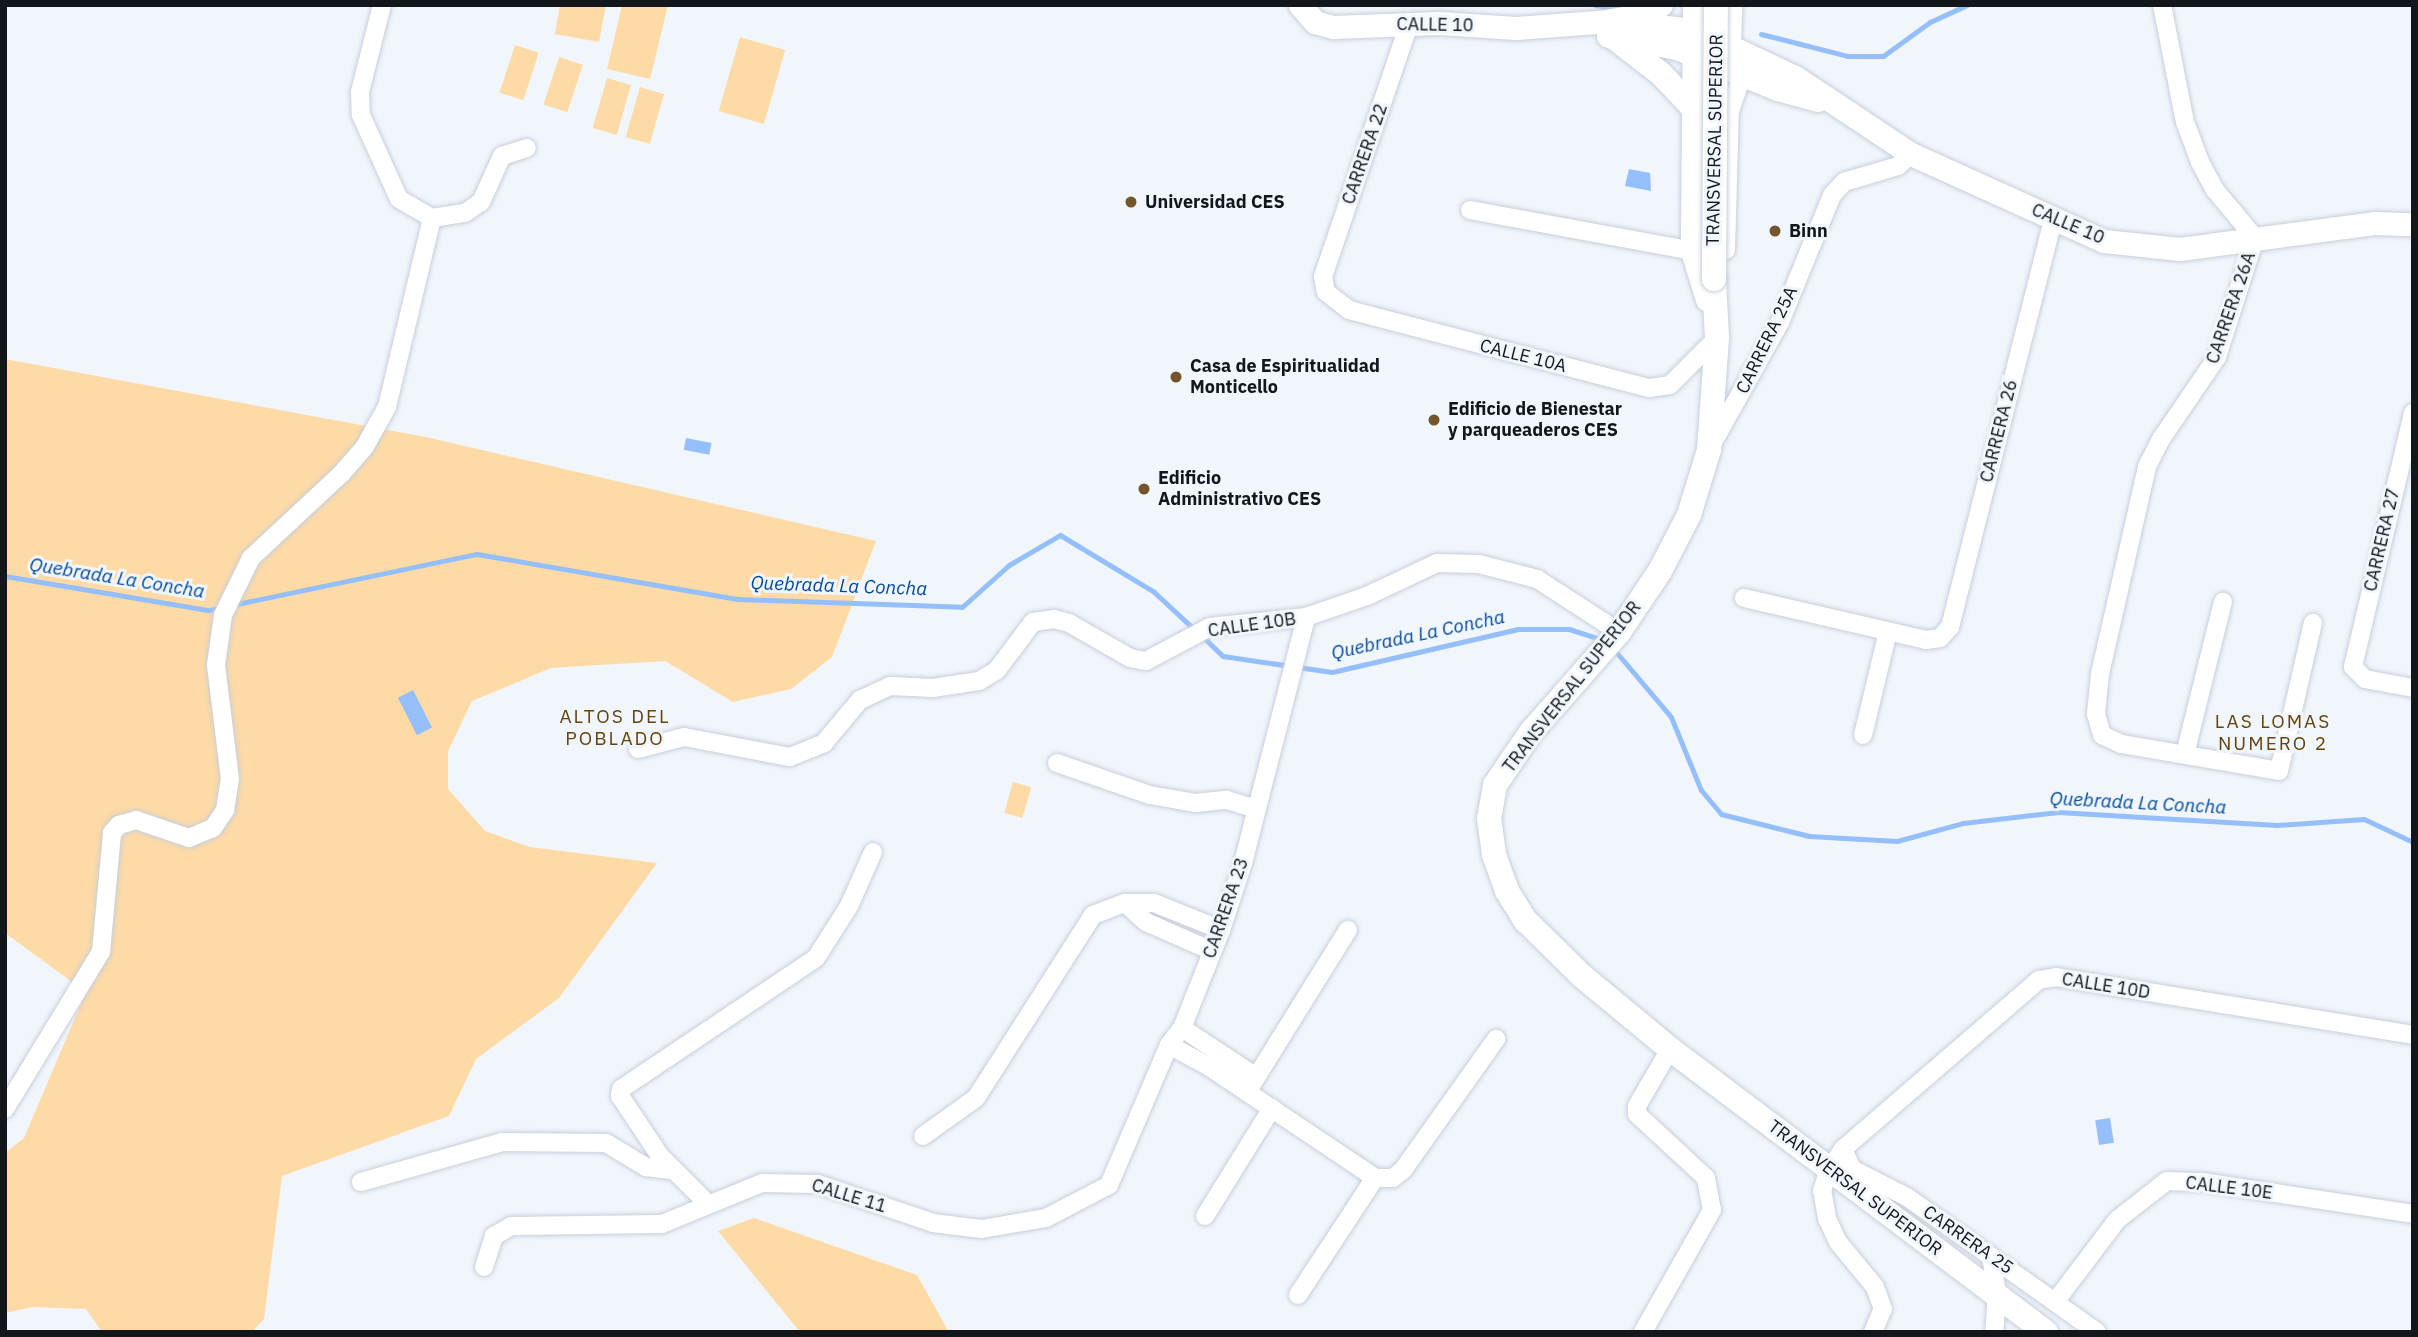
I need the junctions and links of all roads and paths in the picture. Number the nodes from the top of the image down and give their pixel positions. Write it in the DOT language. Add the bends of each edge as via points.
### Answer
graph roads {
  1 [pos="382,5"];
  2 [pos="1661,5"];
  3 [pos="1695,5"];
  4 [pos="1716,5"];
  5 [pos="1730,5"];
  6 [pos="2162,5"];
  7 [pos="1308,13"];
  8 [pos="1409,24"];
  9 [pos="1611,29"];
  10 [pos="1695,30"];
  11 [pos="1729,43"];
  12 [pos="1696,55"];
  13 [pos="1743,74"];
  14 [pos="1829,103"];
  15 [pos="1697,112"];
  16 [pos="527,148"];
  17 [pos="1911,155"];
  18 [pos="1470,209"];
  19 [pos="432,218"];
  20 [pos="2053,221"];
  21 [pos="2413,224"];
  22 [pos="2255,238"];
  23 [pos="1682,248"];
  24 [pos="1719,278"];
  25 [pos="1323,285"];
  26 [pos="1716,331"];
  27 [pos="2413,413"];
  28 [pos="1709,450"];
  29 [pos="1744,598"];
  30 [pos="2223,602"];
  31 [pos="1306,617"];
  32 [pos="2314,623"];
  33 [pos="1888,632"];
  34 [pos="1612,640"];
  35 [pos="2413,688"];
  36 [pos="1863,735"];
  37 [pos="638,749"];
  38 [pos="2185,754"];
  39 [pos="1057,762"];
  40 [pos="1257,809"];
  41 [pos="873,852"];
  42 [pos="1125,903"];
  43 [pos="1221,930"];
  44 [pos="1348,930"];
  45 [pos="1212,951"];
  46 [pos="1182,1028"];
  47 [pos="2413,1035"];
  48 [pos="1496,1039"];
  49 [pos="1169,1045"];
  50 [pos="1670,1049"];
  51 [pos="1252,1084"];
  52 [pos="1272,1108"];
  53 [pos="5,1109"];
  54 [pos="922,1136"];
  55 [pos="1843,1149"];
  56 [pos="671,1170"];
  57 [pos="1829,1170"];
  58 [pos="1375,1178"];
  59 [pos="361,1182"];
  60 [pos="1109,1185"];
  61 [pos="707,1203"];
  62 [pos="2413,1214"];
  63 [pos="1205,1216"];
  64 [pos="1991,1256"];
  65 [pos="484,1267"];
  66 [pos="1997,1293"];
  67 [pos="1298,1295"];
  68 [pos="2055,1302"];
  69 [pos="1643,1332"];
  70 [pos="1873,1332"];
  71 [pos="1994,1332"];
  72 [pos="2046,1332"];
  73 [pos="2097,1332"];
  1 -- 19 [label="street" via="360,92 361,115 399,198"];
  2 -- 9 [label="main road"];
  3 -- 10 [label="main road"];
  4 -- 24 [label="main road, TRANSVERSAL SUPERIOR, bridge"];
  5 -- 11 [label="main road"];
  6 -- 22 [label="street, CARRERA 26A" via="2185,122 2200,162 2215,190"];
  7 -- 8 [label="street, CALLE 10" via="1333,27"];
  8 -- 9 [label="street, CALLE 10"];
  8 -- 25 [label="street, CARRERA 22"];
  9 -- 10 [label="street, CALLE 10"];
  9 -- 12 [label="street, CALLE 10"];
  9 -- 15 [label="main road"];
  10 -- 11 [label="street, CALLE 10"];
  10 -- 12 [label="main road"];
  11 -- 14 [label="street, CALLE 10" via="1795,77"];
  12 -- 13 [label="street, CALLE 10"];
  12 -- 15 [label="main road"];
  13 -- 14 [label="street, CALLE 10"];
  13 -- 24 [label="street" via="1730,111"];
  14 -- 17 [label="street, CALLE 10"];
  15 -- 23 [label="main road" via="1694,212"];
  16 -- 19 [label="street" via="502,156 481,202 466,213"];
  17 -- 20 [label="street, CALLE 10"];
  17 -- 28 [label="street, CARRERA 25A" via="1898,166 1844,182 1832,195 1780,323"];
  18 -- 23 [label="street"];
  19 -- 53 [label="street" via="387,407 364,448 342,474 251,558 223,615 216,665 230,779 225,810 213,828 189,838 136,820 120,825 113,833 107,857 101,952"];
  20 -- 22 [label="street, CALLE 10" via="2104,242 2146,249"];
  20 -- 33 [label="street, CARRERA 26" via="1950,627 1940,638"];
  21 -- 22 [label="street, CALLE 10" via="2375,223"];
  22 -- 38 [label="street, CARRERA 26A" via="2217,357 2147,467 2100,674 2096,714 2102,735 2121,744"];
  23 -- 26 [label="main road"];
  24 -- 26 [label="main road, TRANSVERSAL SUPERIOR"];
  25 -- 26 [label="street, CALLE 10A" via="1349,310 1649,388 1671,385"];
  26 -- 28 [label="main road, TRANSVERSAL SUPERIOR"];
  27 -- 35 [label="street, CARRERA 27" via="2353,667 2365,678"];
  28 -- 34 [label="main road, TRANSVERSAL SUPERIOR" via="1689,515 1660,571"];
  29 -- 33 [label="street"];
  30 -- 38 [label="street"];
  31 -- 34 [label="street, CALLE 10B" via="1367,596 1437,563 1479,564 1537,579"];
  31 -- 37 [label="street, CALLE 10B" via="1210,627 1146,661 1130,658 1069,623 1054,619 1033,622 997,670 979,681 933,688 890,686 860,699 824,743 807,752 773,755 684,737"];
  31 -- 40 [label="street, CARRERA 23"];
  32 -- 38 [label="street" via="2279,771"];
  33 -- 36 [label="street"];
  34 -- 50 [label="main road, TRANSVERSAL SUPERIOR" via="1531,732 1495,785 1489,818 1494,855 1507,891 1526,921 1582,976"];
  39 -- 40 [label="street" via="1150,795 1196,803 1227,800"];
  40 -- 43 [label="street, CARRERA 23"];
  41 -- 56 [label="street" via="849,906 816,958 621,1089 620,1096"];
  42 -- 43 [label="street" via="1154,903"];
  42 -- 45 [label="street" via="1146,922"];
  42 -- 54 [label="street" via="1093,915 976,1098"];
  43 -- 45 [label="street, CARRERA 23"];
  44 -- 51 [label="street"];
  45 -- 46 [label="street, CARRERA 23"];
  46 -- 49 [label="street, CARRERA 23"];
  46 -- 51 [label="street"];
  47 -- 55 [label="street, CALLE 10D" via="2056,977 2039,980"];
  48 -- 58 [label="street" via="1403,1170 1393,1178"];
  49 -- 51 [label="street"];
  49 -- 60 [label="street, CARRERA 23"];
  50 -- 57 [label="main road, TRANSVERSAL SUPERIOR"];
  50 -- 69 [label="street" via="1637,1106 1637,1114 1706,1178 1712,1210"];
  51 -- 52 [label="street"];
  52 -- 58 [label="street"];
  52 -- 63 [label="street"];
  55 -- 57 [label="street, CALLE 10D"];
  55 -- 64 [label="street, CARRERA 25" via="1852,1169 1907,1197"];
  56 -- 59 [label="street" via="646,1167 606,1143 502,1142"];
  56 -- 61 [label="street"];
  57 -- 66 [label="main road, TRANSVERSAL SUPERIOR"];
  57 -- 70 [label="street" via="1822,1191 1827,1218 1838,1242 1875,1287 1882,1309"];
  58 -- 67 [label="street"];
  60 -- 61 [label="street, CALLE 11" via="1046,1218 982,1228 933,1223 840,1190 792,1181 762,1183"];
  61 -- 65 [label="street, CALLE 11" via="662,1224 641,1228 511,1226 494,1237"];
  62 -- 68 [label="street, CALLE 10E" via="2202,1182 2167,1181 2117,1220"];
  64 -- 66 [label="street"];
  64 -- 68 [label="street, CARRERA 25"];
  66 -- 71 [label="street"];
  66 -- 72 [label="main road, TRANSVERSAL SUPERIOR"];
  68 -- 73 [label="street, CARRERA 25"];
}
